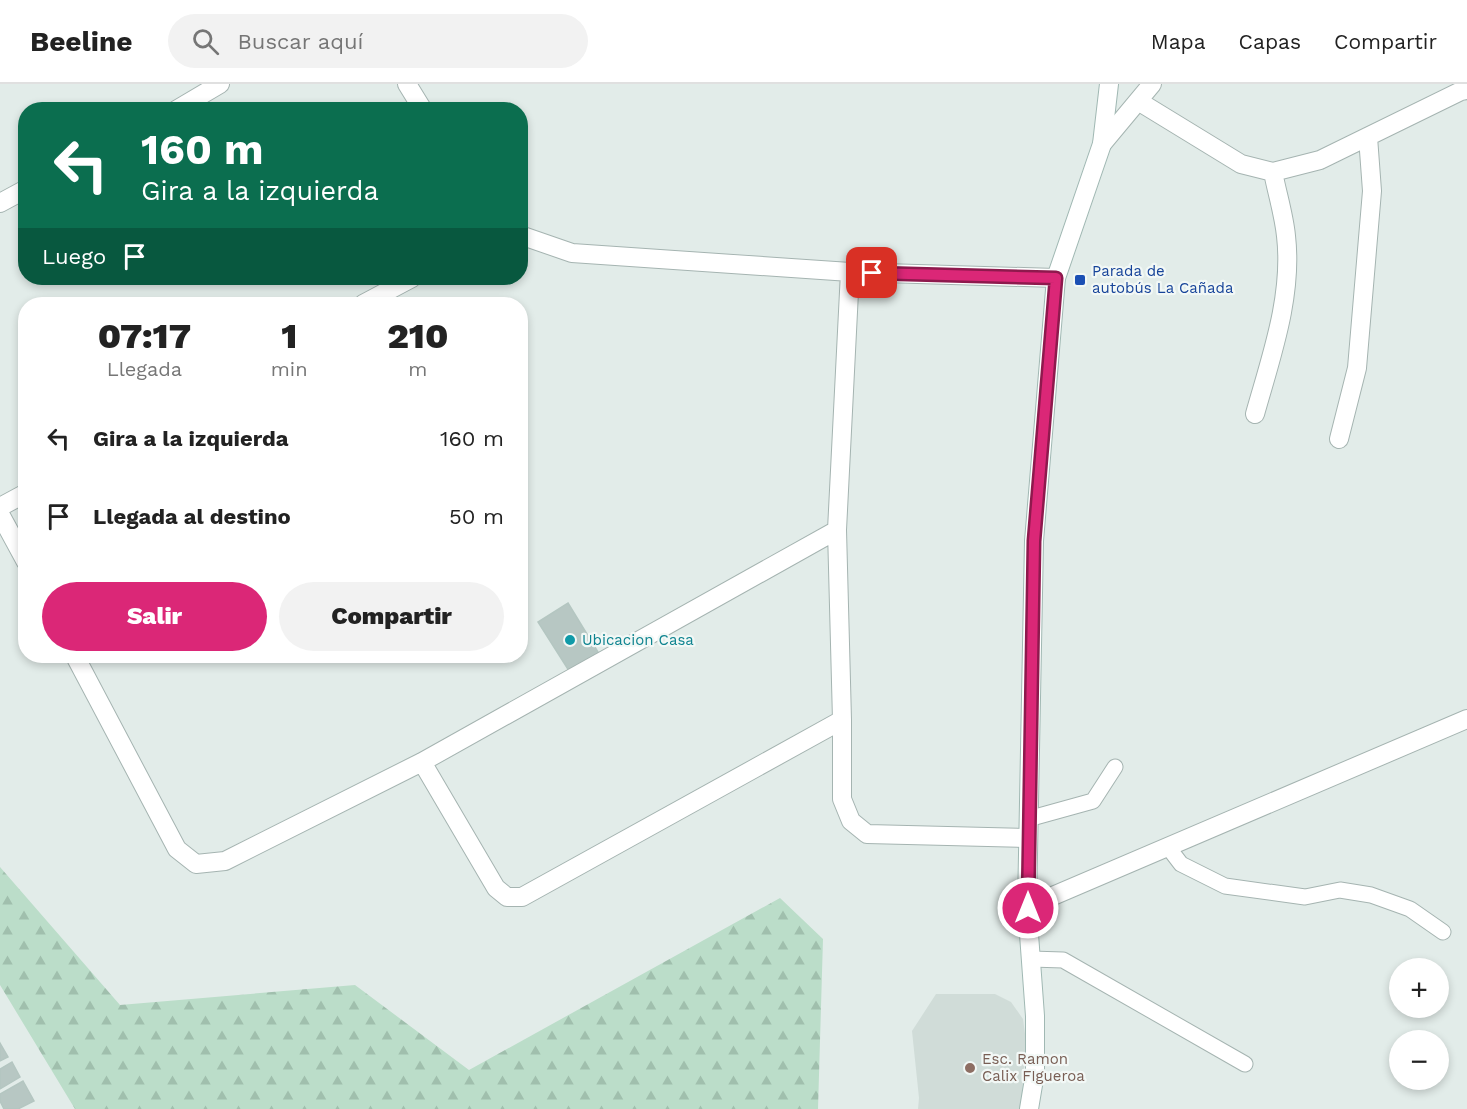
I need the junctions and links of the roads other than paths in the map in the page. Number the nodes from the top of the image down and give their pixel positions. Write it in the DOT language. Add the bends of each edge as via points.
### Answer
graph roads {
  1 [pos="220,84"];
  2 [pos="407,84"];
  3 [pos="1109,84"];
  4 [pos="1152,84"];
  5 [pos="1467,90"];
  6 [pos="1138,101"];
  7 [pos="190,102"];
  8 [pos="418,102"];
  9 [pos="1368,137"];
  10 [pos="1102,144"];
  11 [pos="1273,172"];
  12 [pos="18,193"];
  13 [pos="0,203"];
  14 [pos="528,238"];
  15 [pos="850,272"];
  16 [pos="1056,278"];
  17 [pos="399,285"];
  18 [pos="376,297"];
  19 [pos="1255,414"];
  20 [pos="1339,440"];
  21 [pos="18,497"];
  22 [pos="0,507"];
  23 [pos="0,514"];
  24 [pos="837,530"];
  25 [pos="18,547"];
  26 [pos="79,663"];
  27 [pos="1467,719"];
  28 [pos="842,720"];
  29 [pos="422,762"];
  30 [pos="1115,767"];
  31 [pos="1028,819"];
  32 [pos="1028,838"];
  33 [pos="1168,847"];
  34 [pos="1028,908"];
  35 [pos="1443,932"];
  36 [pos="1031,959"];
  37 [pos="1245,1064"];
  38 [pos="1029,1109"];
  1 -- 7 [label="street"];
  2 -- 8 [label="street"];
  3 -- 10 [label="street"];
  4 -- 6 [label="street"];
  5 -- 9 [label="street"];
  6 -- 10 [label="street"];
  6 -- 11 [label="street" via="1240,164"];
  9 -- 11 [label="street" via="1320,160"];
  9 -- 20 [label="street" via="1372,192 1357,368"];
  10 -- 16 [label="street"];
  11 -- 19 [label="street" via="1287,236 1286,279 1279,327"];
  12 -- 13 [label="street"];
  14 -- 15 [label="street" via="572,254"];
  15 -- 16 [label="street"];
  15 -- 24 [label="street"];
  16 -- 31 [label="street" via="1034,541"];
  17 -- 18 [label="street"];
  21 -- 22 [label="street"];
  23 -- 25 [label="street"];
  24 -- 28 [label="street"];
  24 -- 29 [label="street"];
  26 -- 29 [label="street" via="177,849 196,864 225,861"];
  27 -- 33 [label="street"];
  28 -- 29 [label="street" via="522,897 507,897 496,888"];
  28 -- 32 [label="street" via="842,799 850,821 867,834"];
  30 -- 31 [label="lane" via="1093,801"];
  31 -- 32 [label="street"];
  32 -- 34 [label="street"];
  33 -- 34 [label="street"];
  33 -- 35 [label="lane" via="1181,864 1225,886 1305,897 1340,890 1371,896 1410,909"];
  34 -- 36 [label="street"];
  36 -- 37 [label="lane" via="1063,960"];
  36 -- 38 [label="street" via="1035,1073"];
}
